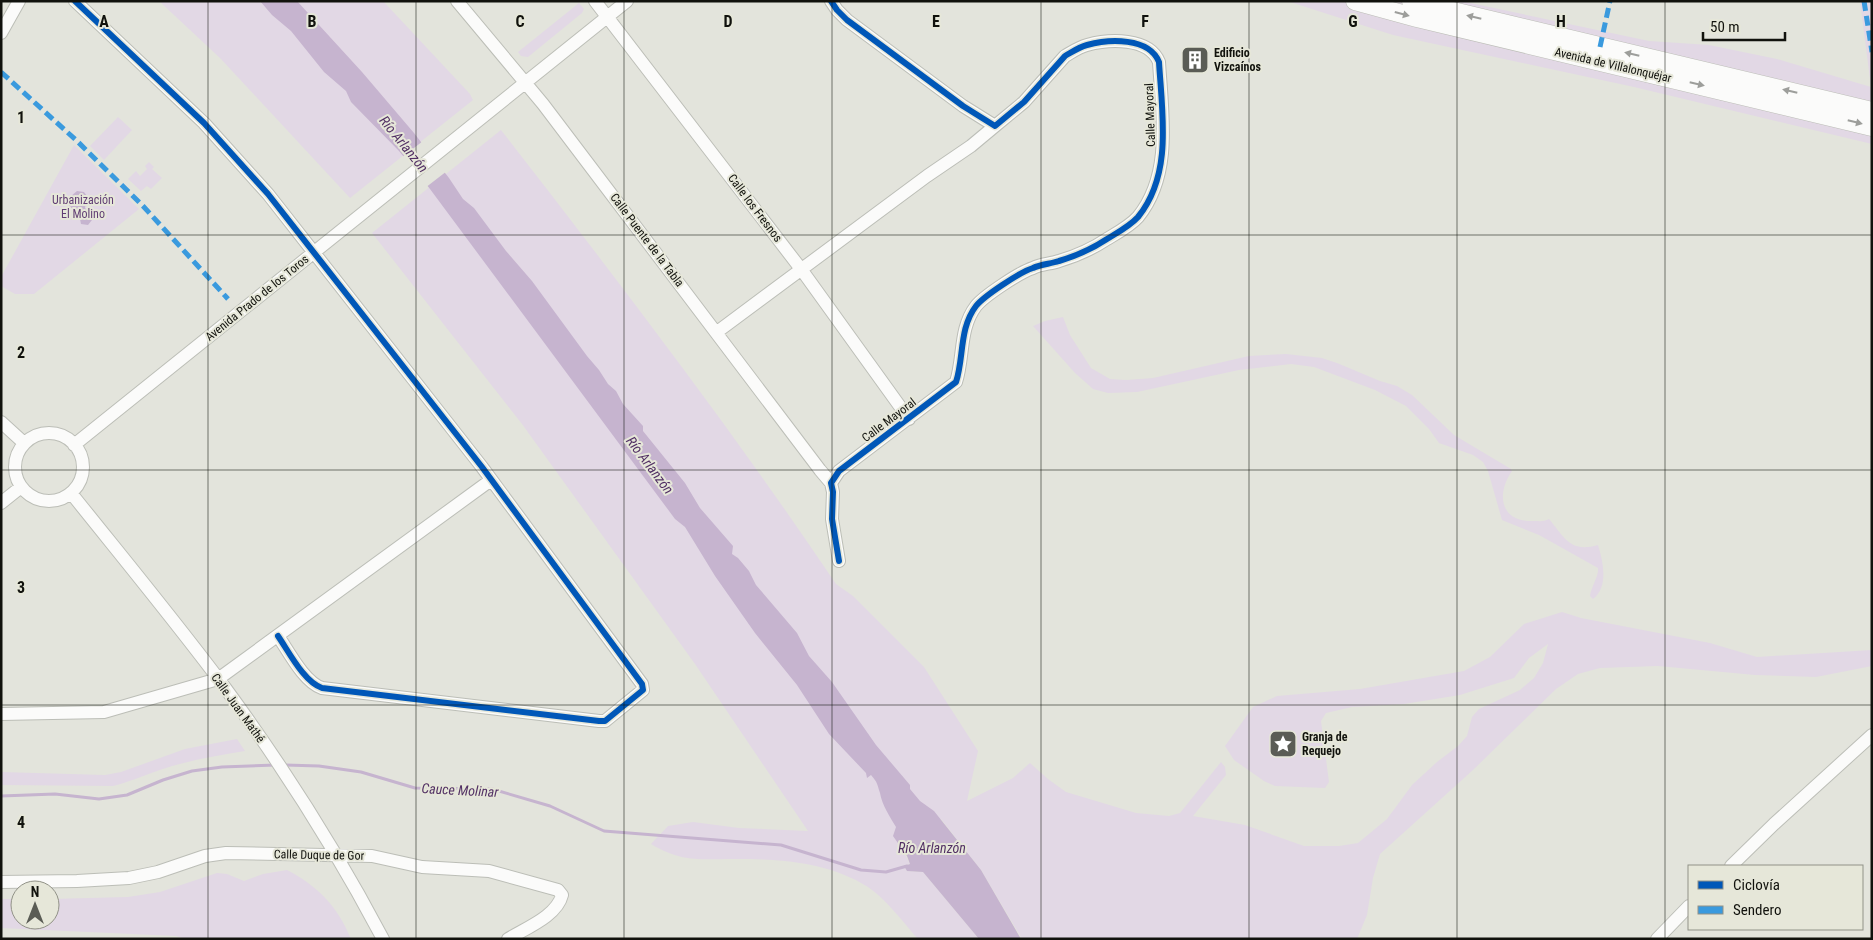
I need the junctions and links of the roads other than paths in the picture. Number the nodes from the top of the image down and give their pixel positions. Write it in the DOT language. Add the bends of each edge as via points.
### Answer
graph roads {
  1 [pos="19,1"];
  2 [pos="75,1"];
  3 [pos="457,1"];
  4 [pos="595,1"];
  5 [pos="627,1"];
  6 [pos="831,1"];
  7 [pos="1355,1"];
  8 [pos="1411,1"];
  9 [pos="607,17"];
  10 [pos="1,33"];
  11 [pos="525,82"];
  12 [pos="1872,111"];
  13 [pos="994,126"];
  14 [pos="1872,126"];
  15 [pos="315,252"];
  16 [pos="801,269"];
  17 [pos="717,332"];
  18 [pos="909,419"];
  19 [pos="1,422"];
  20 [pos="24,443"];
  21 [pos="74,445"];
  22 [pos="491,480"];
  23 [pos="832,483"];
  24 [pos="21,487"];
  25 [pos="71,493"];
  26 [pos="1,503"];
  27 [pos="839,561"];
  28 [pos="278,636"];
  29 [pos="218,679"];
  30 [pos="1,714"];
  31 [pos="1872,735"];
  32 [pos="336,855"];
  33 [pos="1732,865"];
  34 [pos="1,882"];
  35 [pos="1688,907"];
  36 [pos="383,939"];
  37 [pos="508,939"];
  38 [pos="1657,939"];
  1 -- 10 [label="street"];
  2 -- 15 [label="street" via="204,123"];
  3 -- 11 [label="street, Calle Puente de la Tabla"];
  4 -- 9 [label="street, Calle los Fresnos"];
  5 -- 9 [label="street, Avenida Prado de los Toros"];
  6 -- 13 [label="street" via="847,20"];
  7 -- 14 [label="street, Avenida de Villalonquéjar, one-way"];
  12 -- 8 [label="street, Avenida de Villalonquéjar, one-way"];
  9 -- 11 [label="street, Avenida Prado de los Toros"];
  9 -- 16 [label="street, Calle los Fresnos"];
  11 -- 15 [label="street, Avenida Prado de los Toros"];
  11 -- 17 [label="street, Calle Puente de la Tabla"];
  13 -- 16 [label="street, Calle Mayoral"];
  13 -- 18 [label="street, Calle Mayoral" via="1024,102 1066,56 1082,47 1111,41 1140,44 1159,62 1163,142 1159,172 1144,208 1127,226 1101,243 1072,257 1024,271 977,304 964,332 956,382"];
  15 -- 21 [label="street, Avenida Prado de los Toros"];
  15 -- 22 [label="street"];
  16 -- 17 [label="street, Calle Mayoral"];
  16 -- 18 [label="street, Calle los Fresnos"];
  17 -- 23 [label="street, Calle Puente de la Tabla"];
  18 -- 23 [label="street, Calle Mayoral" via="840,472"];
  19 -- 20 [label="street"];
  20 -- 21 [label="street" via="46,433 61,436"];
  20 -- 24 [label="street" via="15,460"];
  21 -- 25 [label="street" via="80,454 82,470 78,485"];
  22 -- 28 [label="street"];
  22 -- 28 [label="street" via="642,684 642,693 612,715 605,720 587,720 322,688 307,678"];
  23 -- 27 [label="street" via="832,519"];
  24 -- 25 [label="street" via="39,500 56,500"];
  24 -- 26 [label="street"];
  25 -- 29 [label="street, Calle Juan Mathé"];
  28 -- 29 [label="street"];
  29 -- 30 [label="street" via="104,712"];
  29 -- 32 [label="street, Calle Juan Mathé"];
  31 -- 33 [label="street"];
  32 -- 34 [label="street, Calle Duque de Gor" via="226,853 129,878"];
  32 -- 36 [label="street, Calle Juan Mathé"];
  32 -- 37 [label="street, Calle Duque de Gor" via="372,856 422,867 489,871 558,890 562,895 560,903 552,912"];
  35 -- 38 [label="street"];
}
